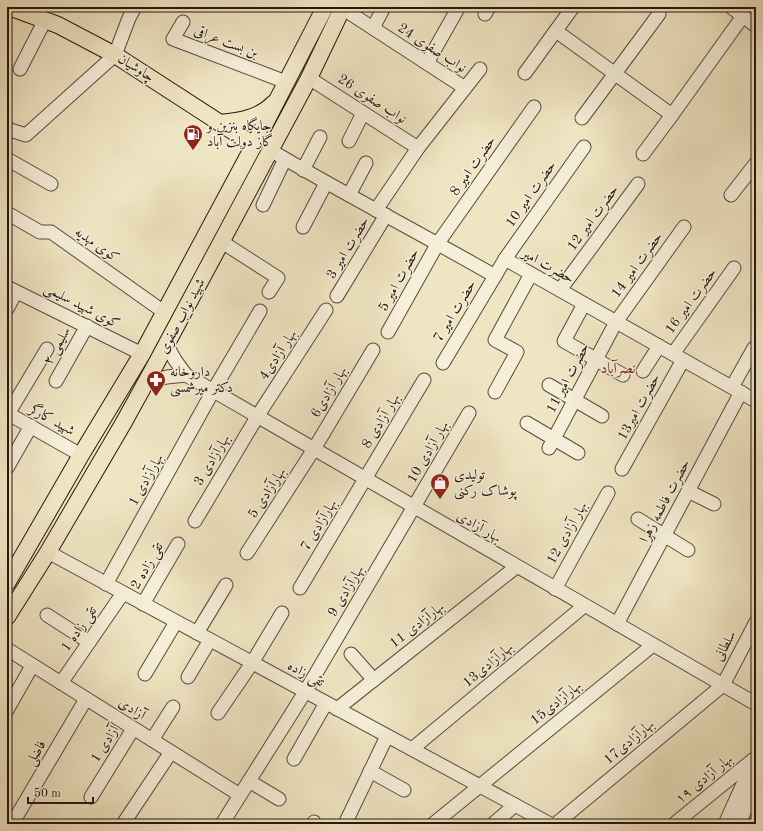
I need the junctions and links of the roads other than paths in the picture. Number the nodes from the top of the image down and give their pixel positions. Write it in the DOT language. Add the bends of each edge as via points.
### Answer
graph roads {
  1 [pos="135,7"];
  2 [pos="325,7"];
  3 [pos="384,7"];
  4 [pos="573,7"];
  5 [pos="731,7"];
  6 [pos="8,8"];
  7 [pos="343,8"];
  8 [pos="457,10"];
  9 [pos="659,14"];
  10 [pos="743,16"];
  11 [pos="45,20"];
  12 [pos="182,22"];
  13 [pos="756,26"];
  14 [pos="373,28"];
  15 [pos="556,31"];
  16 [pos="115,55"];
  17 [pos="427,63"];
  18 [pos="20,69"];
  19 [pos="480,69"];
  20 [pos="525,73"];
  21 [pos="615,74"];
  22 [pos="309,78"];
  23 [pos="286,82"];
  24 [pos="465,88"];
  25 [pos="277,100"];
  26 [pos="534,107"];
  27 [pos="363,113"];
  28 [pos="672,115"];
  29 [pos="582,118"];
  30 [pos="220,123"];
  31 [pos="7,129"];
  32 [pos="320,137"];
  33 [pos="349,141"];
  34 [pos="254,145"];
  35 [pos="584,147"];
  36 [pos="418,148"];
  37 [pos="270,150"];
  38 [pos="643,154"];
  39 [pos="7,159"];
  40 [pos="285,159"];
  41 [pos="366,163"];
  42 [pos="756,163"];
  43 [pos="304,170"];
  44 [pos="326,183"];
  45 [pos="51,184"];
  46 [pos="638,184"];
  47 [pos="349,195"];
  48 [pos="731,195"];
  49 [pos="263,205"];
  50 [pos="7,213"];
  51 [pos="381,213"];
  52 [pos="303,227"];
  53 [pos="684,227"];
  54 [pos="222,242"];
  55 [pos="438,243"];
  56 [pos="505,259"];
  57 [pos="734,268"];
  58 [pos="531,274"];
  59 [pos="495,276"];
  60 [pos="12,289"];
  61 [pos="560,290"];
  62 [pos="269,292"];
  63 [pos="337,296"];
  64 [pos="584,304"];
  65 [pos="7,309"];
  66 [pos="326,310"];
  67 [pos="260,311"];
  68 [pos="164,312"];
  69 [pos="616,322"];
  70 [pos="87,326"];
  71 [pos="388,332"];
  72 [pos="166,344"];
  73 [pos="658,346"];
  74 [pos="754,348"];
  75 [pos="47,349"];
  76 [pos="373,350"];
  77 [pos="142,354"];
  78 [pos="678,357"];
  79 [pos="596,359"];
  80 [pos="443,363"];
  81 [pos="643,371"];
  82 [pos="186,375"];
  83 [pos="622,375"];
  84 [pos="424,380"];
  85 [pos="56,381"];
  86 [pos="146,382"];
  87 [pos="549,385"];
  88 [pos="737,390"];
  89 [pos="213,391"];
  90 [pos="495,392"];
  91 [pos="575,400"];
  92 [pos="756,401"];
  93 [pos="469,413"];
  94 [pos="7,414"];
  95 [pos="602,416"];
  96 [pos="257,417"];
  97 [pos="528,423"];
  98 [pos="31,426"];
  99 [pos="552,444"];
  100 [pos="314,449"];
  101 [pos="578,453"];
  102 [pos="81,455"];
  103 [pos="7,468"];
  104 [pos="622,469"];
  105 [pos="365,479"];
  106 [pos="688,491"];
  107 [pos="608,493"];
  108 [pos="714,504"];
  109 [pos="414,508"];
  110 [pos="638,519"];
  111 [pos="195,521"];
  112 [pos="665,535"];
  113 [pos="178,544"];
  114 [pos="688,550"];
  115 [pos="48,552"];
  116 [pos="247,553"];
  117 [pos="516,567"];
  118 [pos="10,574"];
  119 [pos="106,584"];
  120 [pos="226,585"];
  121 [pos="300,588"];
  122 [pos="554,589"];
  123 [pos="123,593"];
  124 [pos="143,604"];
  125 [pos="584,606"];
  126 [pos="282,614"];
  127 [pos="47,615"];
  128 [pos="7,617"];
  129 [pos="176,622"];
  130 [pos="756,622"];
  131 [pos="617,624"];
  132 [pos="197,633"];
  133 [pos="210,640"];
  134 [pos="89,642"];
  135 [pos="653,645"];
  136 [pos="7,649"];
  137 [pos="351,654"];
  138 [pos="252,663"];
  139 [pos="32,666"];
  140 [pos="145,674"];
  141 [pos="188,677"];
  142 [pos="374,680"];
  143 [pos="61,683"];
  144 [pos="723,685"];
  145 [pos="305,692"];
  146 [pos="86,699"];
  147 [pos="326,703"];
  148 [pos="756,704"];
  149 [pos="173,707"];
  150 [pos="337,709"];
  151 [pos="7,710"];
  152 [pos="218,713"];
  153 [pos="133,729"];
  154 [pos="387,736"];
  155 [pos="152,740"];
  156 [pos="412,749"];
  157 [pos="171,752"];
  158 [pos="755,757"];
  159 [pos="294,759"];
  160 [pos="370,771"];
  161 [pos="249,781"];
  162 [pos="480,786"];
  163 [pos="755,788"];
  164 [pos="404,790"];
  165 [pos="240,795"];
  166 [pos="91,797"];
  167 [pos="279,799"];
  168 [pos="515,805"];
  169 [pos="228,822"];
  170 [pos="12,824"];
  171 [pos="123,824"];
  172 [pos="345,824"];
  173 [pos="433,824"];
  174 [pos="493,824"];
  175 [pos="550,824"];
  176 [pos="556,824"];
  177 [pos="674,824"];
  178 [pos="725,824"];
  179 [pos="739,824"];
  1 -- 16 [label="street" via="128,18"];
  2 -- 23 [label="main road, شهید نواب صفوی"];
  3 -- 14 [label="street"];
  4 -- 15 [label="street"];
  5 -- 10 [label="street"];
  6 -- 11 [label="main road, چاوشیان"];
  7 -- 14 [label="street, نواب صفوی 24"];
  7 -- 22 [label="main road, شهید نواب صفوی"];
  8 -- 17 [label="street"];
  9 -- 21 [label="street"];
  10 -- 13 [label="street"];
  10 -- 28 [label="street"];
  11 -- 16 [label="main road, چاوشیان"];
  11 -- 18 [label="street"];
  12 -- 23 [label="street, بن بست عراقی" via="174,39"];
  14 -- 17 [label="street, نواب صفوی 24"];
  15 -- 20 [label="street"];
  15 -- 21 [label="street"];
  16 -- 30 [label="main road, چاوشیان"];
  16 -- 31 [label="street" via="26,135"];
  17 -- 24 [label="street, نواب صفوی 24"];
  19 -- 24 [label="street, حضرت امیر 3"];
  21 -- 28 [label="street"];
  21 -- 29 [label="street"];
  22 -- 27 [label="street, نواب صفوی 26"];
  22 -- 37 [label="main road, شهید نواب صفوی"];
  23 -- 25 [label="main road, شهید نواب صفوی"];
  24 -- 36 [label="street, حضرت امیر 3"];
  25 -- 30 [label="main road" via="267,110 254,116"];
  25 -- 34 [label="main road, شهید نواب صفوی"];
  26 -- 55 [label="street, حضرت امیر 8"];
  27 -- 33 [label="street"];
  27 -- 36 [label="street, نواب صفوی 26"];
  28 -- 38 [label="street"];
  30 -- 34 [label="main road, چاوشیان"];
  32 -- 43 [label="street"];
  34 -- 68 [label="main road, شهید نواب صفوی"];
  35 -- 56 [label="street, حضرت امیر 10"];
  36 -- 51 [label="street, حضرت امیر 3"];
  37 -- 40 [label="street"];
  37 -- 54 [label="main road, شهید نواب صفوی"];
  39 -- 45 [label="street"];
  40 -- 43 [label="street"];
  40 -- 49 [label="street"];
  41 -- 47 [label="street"];
  42 -- 48 [label="street"];
  43 -- 44 [label="street"];
  44 -- 47 [label="street"];
  44 -- 52 [label="street"];
  46 -- 61 [label="street, حضرت امیر 12"];
  47 -- 51 [label="street"];
  50 -- 68 [label="street, کوی مهدیه" via="40,232 51,232"];
  51 -- 55 [label="street"];
  51 -- 63 [label="street, حضرت امیر 3"];
  53 -- 69 [label="street, حضرت امیر 14"];
  54 -- 62 [label="street" via="278,278"];
  54 -- 72 [label="main road, شهید نواب صفوی"];
  55 -- 59 [label="street"];
  55 -- 71 [label="street, حضرت امیر 5"];
  56 -- 58 [label="street, حضرت امیر"];
  56 -- 59 [label="street, حضرت امیر"];
  57 -- 78 [label="street, حضرت امیر 16"];
  58 -- 61 [label="street, حضرت امیر"];
  58 -- 90 [label="street" via="495,340 517,352"];
  59 -- 80 [label="street, حضرت امیر 7"];
  60 -- 65 [label="street"];
  60 -- 70 [label="street, کوی شهید سلیمی"];
  61 -- 64 [label="street, حضرت امیر"];
  64 -- 69 [label="street, حضرت امیر"];
  64 -- 79 [label="street" via="564,341"];
  66 -- 96 [label="street, بهار آزادی4"];
  67 -- 89 [label="street, بهارآزادی 1"];
  68 -- 77 [label="main road, شهید نواب صفوی"];
  69 -- 73 [label="street, حضرت امیر"];
  69 -- 79 [label="street, حضرت امیر 11"];
  70 -- 77 [label="street, کوی شهید سلیمی"];
  70 -- 85 [label="street, سلیمی ۲"];
  72 -- 82 [label="street, بهار آزادی"];
  72 -- 86 [label="main road, شهید نواب صفوی"];
  73 -- 78 [label="street, حضرت امیر"];
  73 -- 81 [label="street"];
  74 -- 88 [label="street, حضرت فاطمه زهرا"];
  75 -- 94 [label="street"];
  76 -- 100 [label="street, بهار آزادی6"];
  77 -- 102 [label="main road, شهید نواب صفوی"];
  78 -- 88 [label="street, حضرت امیر"];
  78 -- 104 [label="street, حضرت امیر13"];
  79 -- 83 [label="street"];
  79 -- 91 [label="street, حضرت امیر 11"];
  82 -- 86 [label="street"];
  82 -- 89 [label="street, بهار آزادی"];
  84 -- 105 [label="street, بهار آزادی 8"];
  86 -- 115 [label="main road, شهید نواب صفوی"];
  87 -- 91 [label="street"];
  88 -- 92 [label="street, حضرت امیر"];
  88 -- 106 [label="street, حضرت فاطمه زهرا"];
  89 -- 96 [label="street, بهار آزادی"];
  89 -- 119 [label="street, بهارآزادی 1"];
  91 -- 95 [label="street"];
  91 -- 99 [label="street, حضرت امیر 11"];
  93 -- 109 [label="street, بهار آزادی 10"];
  94 -- 98 [label="street, شهید کارگر"];
  96 -- 100 [label="street, بهار آزادی"];
  96 -- 111 [label="street, بهارآزادی 3"];
  97 -- 99 [label="street"];
  98 -- 102 [label="street, شهید کارگر"];
  98 -- 103 [label="street"];
  99 -- 101 [label="street"];
  100 -- 105 [label="street, بهار آزادی"];
  100 -- 116 [label="street, بهارآزادی 5"];
  102 -- 118 [label="main road, شهید نواب صفوی"];
  105 -- 109 [label="street, بهار آزادی"];
  105 -- 121 [label="street, بهارآزادی 7"];
  106 -- 108 [label="street"];
  106 -- 112 [label="street, حضرت فاطمه زهرا"];
  107 -- 122 [label="street, بهار آزادی 12"];
  109 -- 117 [label="street, بهار آزادی"];
  109 -- 145 [label="street, بهارآزادی 9"];
  110 -- 112 [label="street"];
  112 -- 114 [label="street"];
  112 -- 131 [label="street, حضرت فاطمه زهرا"];
  113 -- 124 [label="street, تقی زاده 2"];
  115 -- 119 [label="street, تقی زاده"];
  115 -- 128 [label="main road, شهید نواب صفوی"];
  117 -- 122 [label="street, بهار آزادی"];
  117 -- 142 [label="street, بهارآزادی 11"];
  119 -- 123 [label="street, تقی زاده"];
  120 -- 132 [label="street"];
  122 -- 125 [label="street, بهار آزادی"];
  123 -- 124 [label="street, تقی زاده"];
  123 -- 134 [label="street, تقی زاده 1"];
  124 -- 129 [label="street, تقی زاده"];
  125 -- 131 [label="street, بهار آزادی"];
  125 -- 156 [label="street, بهارآزادی13"];
  126 -- 138 [label="street"];
  127 -- 134 [label="street"];
  129 -- 132 [label="street, تقی زاده"];
  129 -- 140 [label="street"];
  130 -- 144 [label="street, سلطانی"];
  131 -- 135 [label="street, بهار آزادی"];
  132 -- 133 [label="street, تقی زاده"];
  133 -- 138 [label="street, تقی زاده"];
  133 -- 141 [label="street"];
  134 -- 143 [label="street, تقی زاده 1"];
  135 -- 144 [label="street, بهار آزادی"];
  135 -- 162 [label="street, بهارآزادی15"];
  136 -- 139 [label="street, آزادی"];
  137 -- 142 [label="street"];
  138 -- 145 [label="street, تقی زاده"];
  138 -- 152 [label="street"];
  139 -- 143 [label="street, آزادی"];
  139 -- 151 [label="street"];
  142 -- 150 [label="street, بهارآزادی 11"];
  143 -- 146 [label="street, آزادی"];
  144 -- 148 [label="street, بهار آزادی"];
  144 -- 176 [label="street, بهارآزادی17"];
  145 -- 147 [label="street, تقی زاده"];
  145 -- 161 [label="street, بهارآزادی 9"];
  146 -- 153 [label="street, آزادی"];
  146 -- 170 [label="street, فاضلی"];
  147 -- 150 [label="street, تقی زاده"];
  147 -- 159 [label="street"];
  149 -- 155 [label="street"];
  150 -- 154 [label="street, تقی زاده"];
  153 -- 155 [label="street, آزادی"];
  153 -- 166 [label="street, آزادی 1"];
  154 -- 156 [label="street, تقی زاده"];
  154 -- 160 [label="street"];
  155 -- 157 [label="street, آزادی"];
  156 -- 162 [label="street, تقی زاده"];
  157 -- 165 [label="street, آزادی"];
  157 -- 171 [label="street"];
  158 -- 177 [label="street, بهار آزادی ۱۹"];
  158 -- 178 [label="street"];
  160 -- 164 [label="street"];
  160 -- 172 [label="street"];
  161 -- 165 [label="street, بهارآزادی 9"];
  161 -- 167 [label="street"];
  162 -- 168 [label="street, تقی زاده"];
  162 -- 173 [label="street, بهارآزادی15"];
  163 -- 179 [label="street"];
  165 -- 169 [label="street, بهارآزادی 9"];
  168 -- 174 [label="street"];
  168 -- 175 [label="street, تقی زاده"];
}
